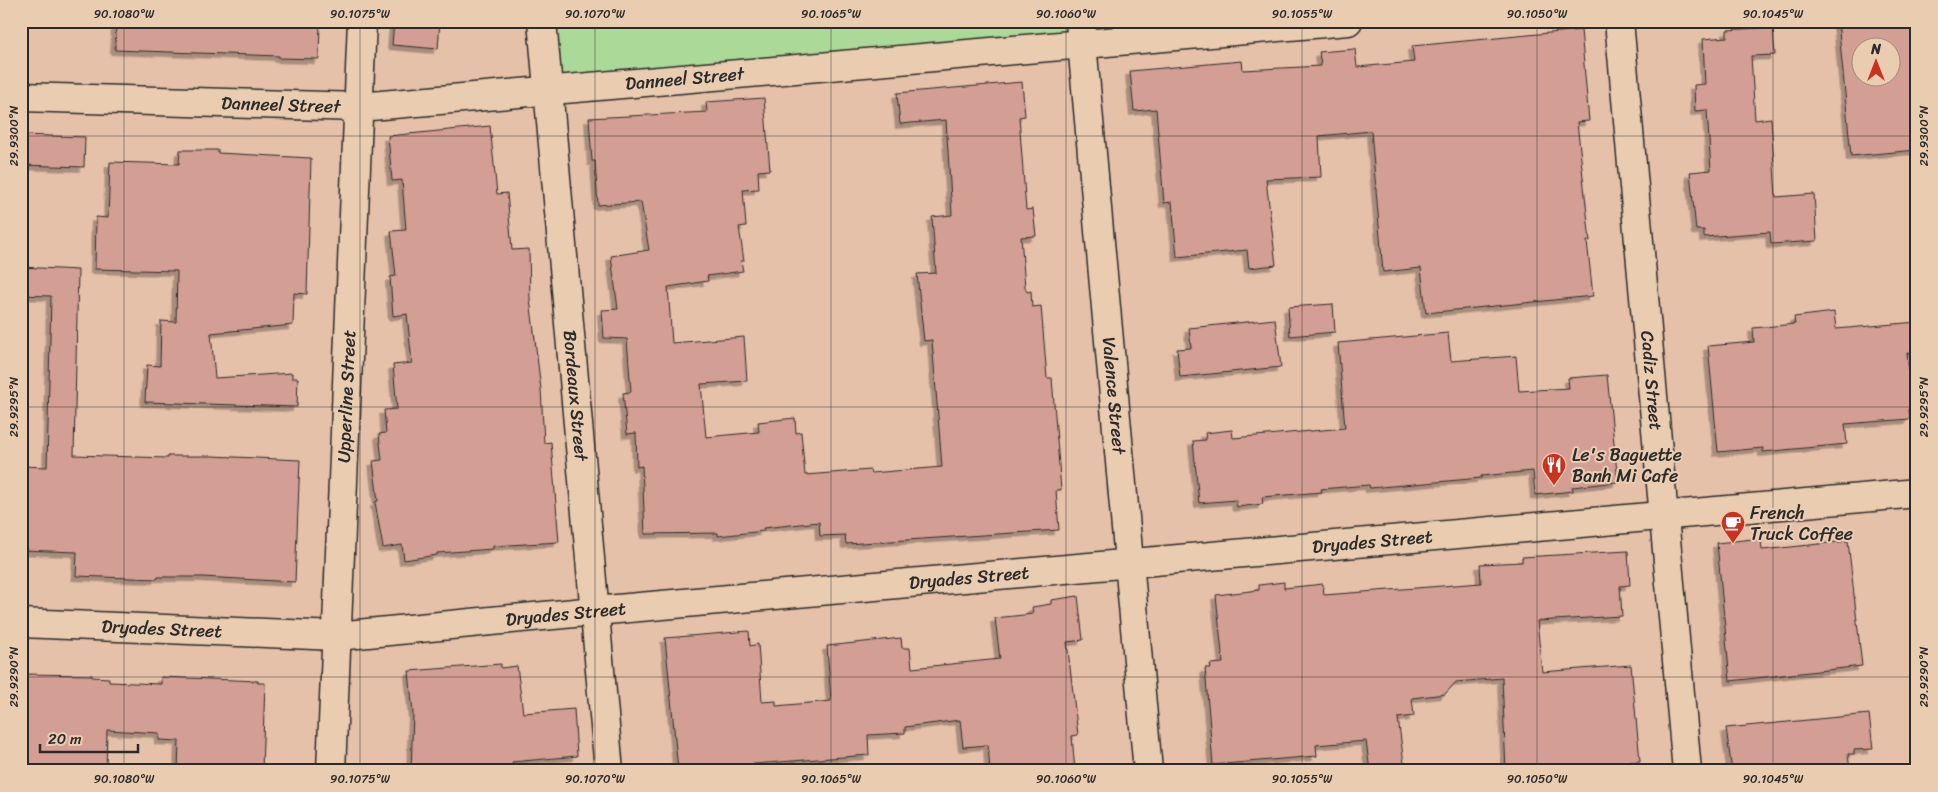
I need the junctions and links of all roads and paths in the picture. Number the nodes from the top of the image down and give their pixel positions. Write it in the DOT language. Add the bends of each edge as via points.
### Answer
graph roads {
  1 [pos="362,21"];
  2 [pos="542,21"];
  3 [pos="1348,21"];
  4 [pos="1619,21"];
  5 [pos="1082,33"];
  6 [pos="549,90"];
  7 [pos="21,97"];
  8 [pos="359,107"];
  9 [pos="1917,493"];
  10 [pos="1664,516"];
  11 [pos="1129,563"];
  12 [pos="595,611"];
  13 [pos="21,623"];
  14 [pos="337,636"];
  15 [pos="331,771"];
  16 [pos="609,771"];
  17 [pos="1148,771"];
  18 [pos="1687,771"];
  1 -- 8 [label="street, Upperline Street"];
  2 -- 6 [label="street, Bordeaux Street"];
  3 -- 5 [label="street, Danneel Street"];
  4 -- 10 [label="street, Cadiz Street"];
  5 -- 6 [label="street, Danneel Street"];
  5 -- 11 [label="street, Valence Street"];
  6 -- 8 [label="street, Danneel Street"];
  6 -- 12 [label="street, Bordeaux Street"];
  7 -- 8 [label="street, Danneel Street"];
  8 -- 14 [label="street, Upperline Street"];
  9 -- 10 [label="street, Dryades Street"];
  10 -- 11 [label="street, Dryades Street"];
  10 -- 18 [label="street, Cadiz Street"];
  11 -- 12 [label="street, Dryades Street"];
  11 -- 17 [label="street, Valence Street"];
  12 -- 14 [label="street, Dryades Street"];
  12 -- 16 [label="street, Bordeaux Street"];
  13 -- 14 [label="street, Dryades Street"];
  14 -- 15 [label="street, Upperline Street"];
}
